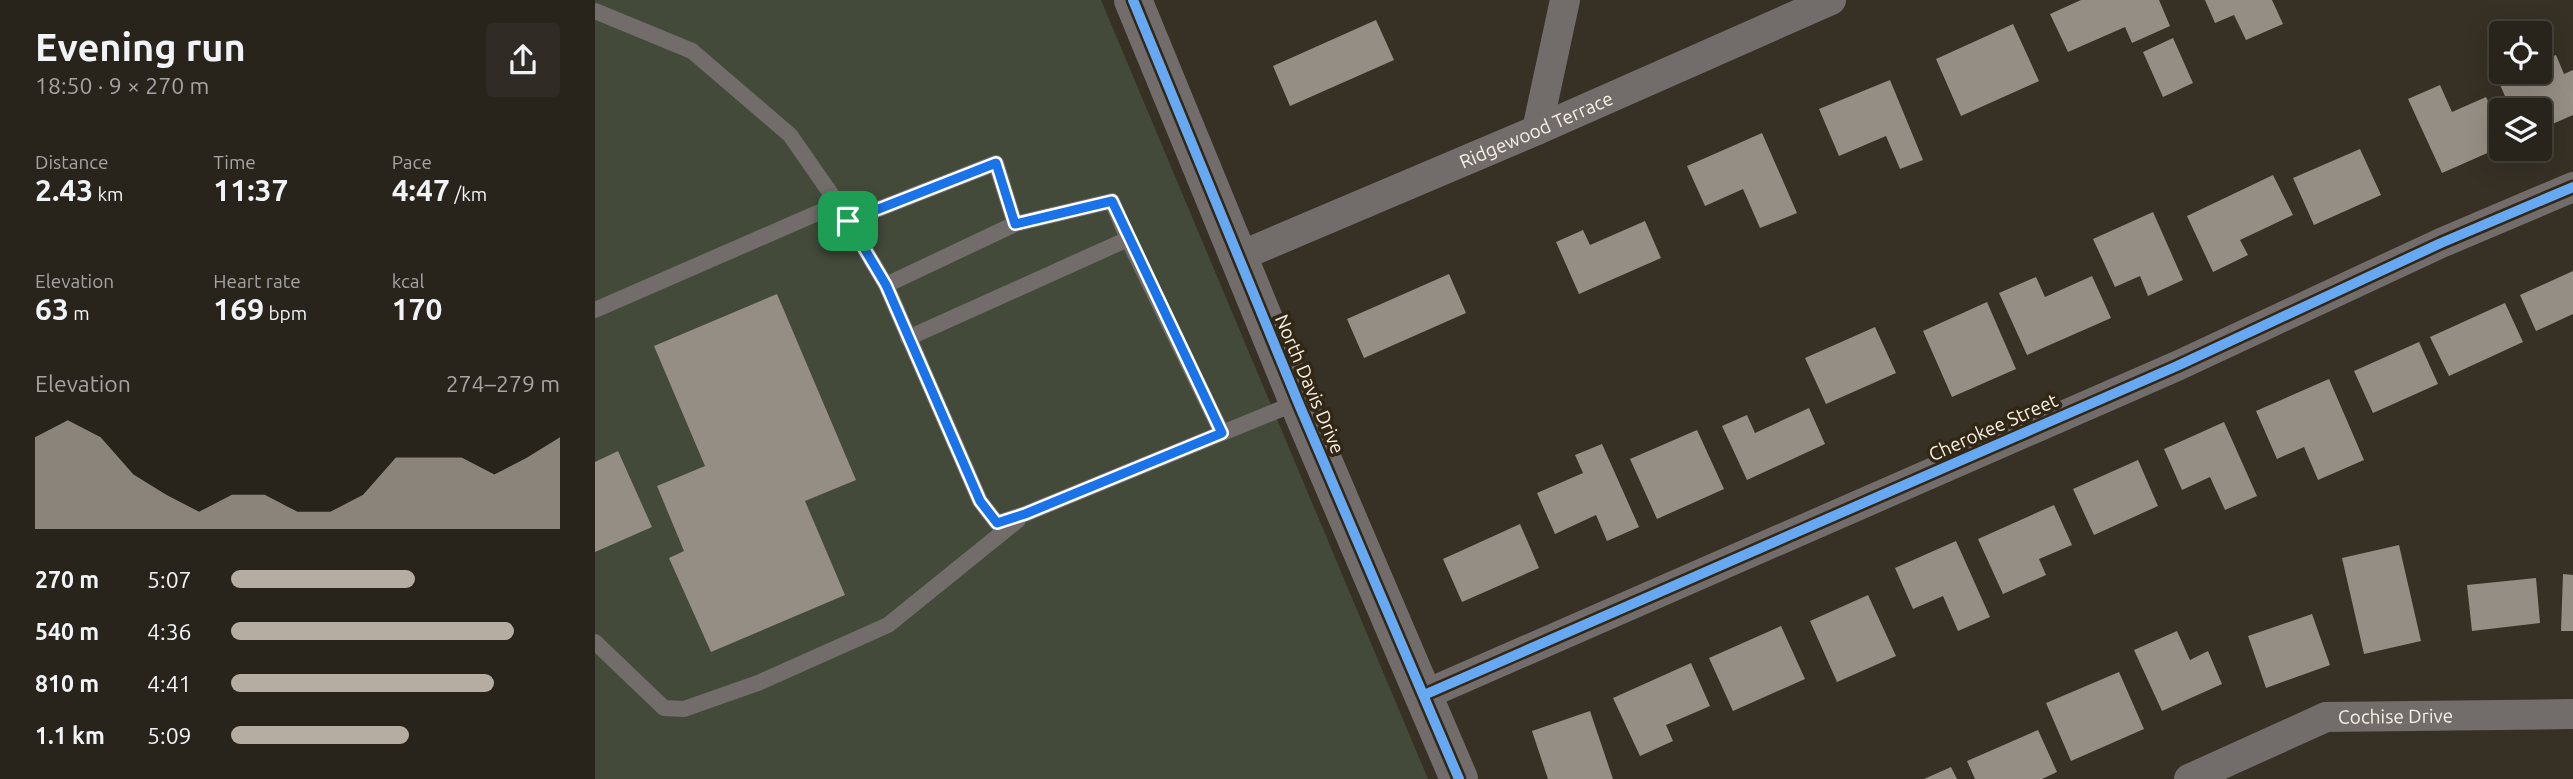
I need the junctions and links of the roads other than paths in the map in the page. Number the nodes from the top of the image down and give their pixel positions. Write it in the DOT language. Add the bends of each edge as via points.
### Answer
graph roads {
  1 [pos="1133,0"];
  2 [pos="1565,0"];
  3 [pos="1831,0"];
  4 [pos="595,11"];
  5 [pos="1537,130"];
  6 [pos="2573,187"];
  7 [pos="838,204"];
  8 [pos="848,221"];
  9 [pos="1015,224"];
  10 [pos="1128,239"];
  11 [pos="1238,257"];
  12 [pos="886,285"];
  13 [pos="595,310"];
  14 [pos="908,338"];
  15 [pos="1298,402"];
  16 [pos="1222,433"];
  17 [pos="1025,514"];
  18 [pos="595,642"];
  19 [pos="1423,695"];
  20 [pos="2573,714"];
  21 [pos="1459,779"];
  22 [pos="2189,779"];
  1 -- 11 [label="street, North Davis Drive"];
  2 -- 5 [label="street"];
  3 -- 5 [label="street, Ridgewood Terrace"];
  4 -- 7 [label="lane" via="692,51 790,135"];
  5 -- 11 [label="street, Ridgewood Terrace"];
  6 -- 19 [label="street, Cherokee Street" via="2177,366"];
  7 -- 8 [label="lane"];
  7 -- 13 [label="lane"];
  8 -- 9 [label="lane" via="996,163"];
  8 -- 12 [label="lane"];
  9 -- 10 [label="lane" via="1112,201"];
  9 -- 12 [label="lane"];
  10 -- 14 [label="lane"];
  10 -- 16 [label="lane"];
  11 -- 15 [label="street, North Davis Drive"];
  12 -- 14 [label="lane"];
  14 -- 17 [label="lane" via="980,501 997,523"];
  15 -- 16 [label="lane"];
  15 -- 19 [label="street, North Davis Drive"];
  16 -- 17 [label="lane"];
  17 -- 18 [label="lane" via="888,625 758,683 684,709 664,708"];
  19 -- 21 [label="street, North Davis Drive"];
  20 -- 22 [label="street, Cochise Drive" via="2326,717"];
}
